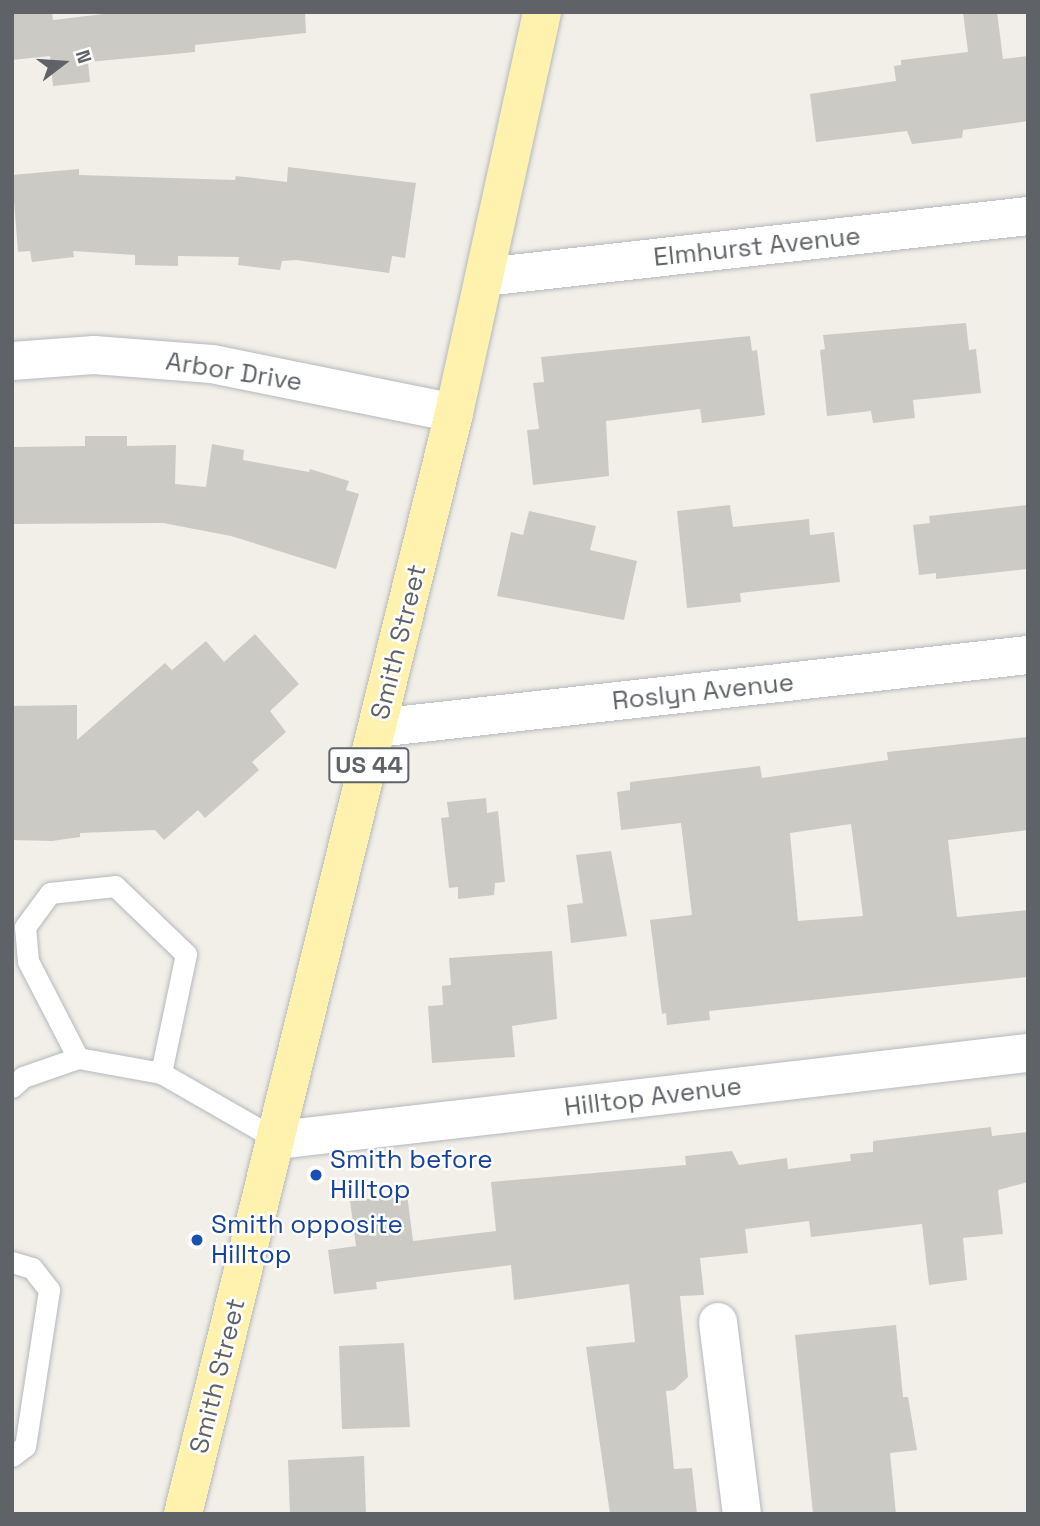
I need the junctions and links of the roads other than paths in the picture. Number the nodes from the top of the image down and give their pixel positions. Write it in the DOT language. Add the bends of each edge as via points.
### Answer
graph roads {
  1 [pos="542,12"];
  2 [pos="1028,216"];
  3 [pos="485,277"];
  4 [pos="12,361"];
  5 [pos="454,413"];
  6 [pos="1028,655"];
  7 [pos="377,729"];
  8 [pos="1028,1053"];
  9 [pos="78,1058"];
  10 [pos="161,1073"];
  11 [pos="12,1087"];
  12 [pos="278,1140"];
  13 [pos="12,1262"];
  14 [pos="718,1322"];
  15 [pos="12,1456"];
  16 [pos="183,1514"];
  17 [pos="742,1514"];
  1 -- 3 [label="main road, Smith Street / US 44"];
  2 -- 3 [label="street, Elmhurst Avenue"];
  3 -- 5 [label="main road, Smith Street / US 44"];
  4 -- 5 [label="street, Arbor Drive" via="94,355 212,364"];
  5 -- 7 [label="main road, Smith Street / US 44"];
  6 -- 7 [label="street, Roslyn Avenue"];
  7 -- 12 [label="main road, Smith Street / US 44"];
  8 -- 12 [label="street, Hilltop Avenue"];
  9 -- 10 [label="lane"];
  9 -- 10 [label="lane" via="28,961 25,927 50,892 116,886 186,954"];
  9 -- 11 [label="lane" via="23,1077"];
  10 -- 12 [label="lane"];
  12 -- 16 [label="main road, Smith Street / US 44"];
  13 -- 15 [label="lane" via="33,1268 49,1290 25,1446"];
  14 -- 17 [label="street"];
}
